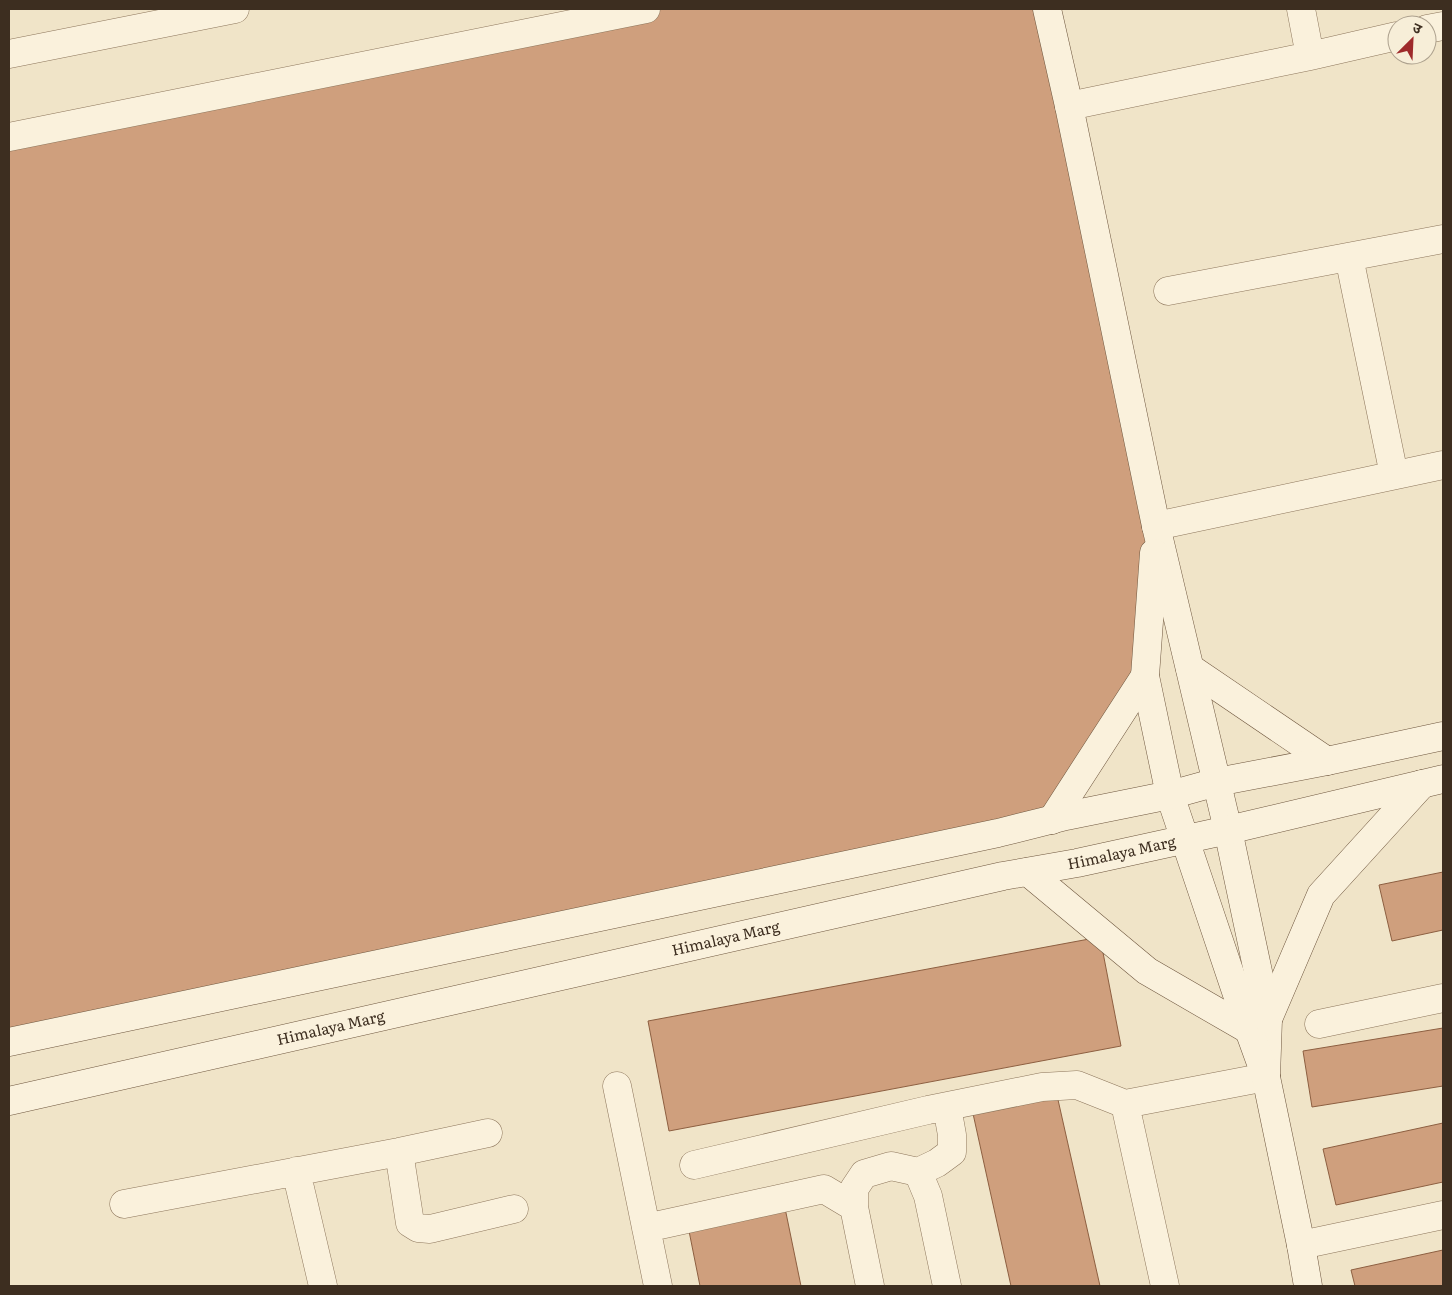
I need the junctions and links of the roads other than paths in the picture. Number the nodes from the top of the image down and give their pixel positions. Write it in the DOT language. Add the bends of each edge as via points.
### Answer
graph roads {
  1 [pos="235,9"];
  2 [pos="646,9"];
  3 [pos="1046,9"];
  4 [pos="1300,9"];
  5 [pos="1387,38"];
  6 [pos="9,54"];
  7 [pos="1310,56"];
  8 [pos="1069,106"];
  9 [pos="9,137"];
  10 [pos="1443,239"];
  11 [pos="1349,257"];
  12 [pos="1168,291"];
  13 [pos="1443,465"];
  14 [pos="1394,475"];
  15 [pos="1156,526"];
  16 [pos="1190,668"];
  17 [pos="1145,676"];
  18 [pos="1443,736"];
  19 [pos="1328,761"];
  20 [pos="1217,782"];
  21 [pos="1433,782"];
  22 [pos="1170,794"];
  23 [pos="1052,820"];
  24 [pos="1228,830"];
  25 [pos="1185,839"];
  26 [pos="1028,872"];
  27 [pos="1443,998"];
  28 [pos="1319,1024"];
  29 [pos="1258,1025"];
  30 [pos="9,1042"];
  31 [pos="1266,1077"];
  32 [pos="617,1086"];
  33 [pos="9,1101"];
  34 [pos="1126,1104"];
  35 [pos="947,1106"];
  36 [pos="488,1133"];
  37 [pos="399,1152"];
  38 [pos="694,1164"];
  39 [pos="296,1171"];
  40 [pos="918,1172"];
  41 [pos="124,1204"];
  42 [pos="854,1207"];
  43 [pos="514,1209"];
  44 [pos="1443,1215"];
  45 [pos="646,1228"];
  46 [pos="1301,1244"];
  47 [pos="324,1286"];
  48 [pos="658,1286"];
  49 [pos="870,1286"];
  50 [pos="947,1286"];
  51 [pos="1165,1286"];
  52 [pos="1308,1286"];
  1 -- 6 [label="street"];
  2 -- 9 [label="street"];
  3 -- 8 [label="street"];
  4 -- 7 [label="street"];
  5 -- 7 [label="street"];
  7 -- 8 [label="street"];
  8 -- 15 [label="street"];
  10 -- 11 [label="street"];
  11 -- 12 [label="street"];
  11 -- 14 [label="street"];
  13 -- 14 [label="street"];
  14 -- 15 [label="street"];
  15 -- 16 [label="street"];
  15 -- 17 [label="street"];
  16 -- 19 [label="street"];
  16 -- 20 [label="street"];
  17 -- 22 [label="street"];
  17 -- 23 [label="street"];
  18 -- 19 [label="street"];
  19 -- 20 [label="street"];
  20 -- 22 [label="street"];
  20 -- 24 [label="street"];
  21 -- 24 [label="street, Himalaya Marg"];
  21 -- 29 [label="street" via="1321,894"];
  22 -- 23 [label="street"];
  22 -- 25 [label="street"];
  23 -- 30 [label="street"];
  24 -- 25 [label="street, Himalaya Marg"];
  24 -- 29 [label="street"];
  25 -- 26 [label="street, Himalaya Marg"];
  25 -- 29 [label="street"];
  26 -- 29 [label="street" via="1147,971"];
  26 -- 33 [label="street, Himalaya Marg"];
  27 -- 28 [label="street"];
  29 -- 31 [label="street"];
  31 -- 34 [label="street"];
  31 -- 46 [label="street"];
  32 -- 45 [label="street"];
  34 -- 35 [label="street" via="1077,1085 1042,1087"];
  34 -- 51 [label="street"];
  35 -- 38 [label="street"];
  35 -- 40 [label="street" via="952,1152"];
  36 -- 37 [label="street"];
  37 -- 39 [label="street"];
  37 -- 43 [label="street" via="410,1223 418,1228 430,1229"];
  39 -- 41 [label="street"];
  39 -- 47 [label="street"];
  40 -- 42 [label="street" via="891,1166 864,1174 854,1189"];
  40 -- 50 [label="street" via="928,1196"];
  42 -- 45 [label="street" via="824,1190"];
  42 -- 49 [label="street"];
  44 -- 46 [label="street"];
  45 -- 48 [label="street"];
  46 -- 52 [label="street"];
}
